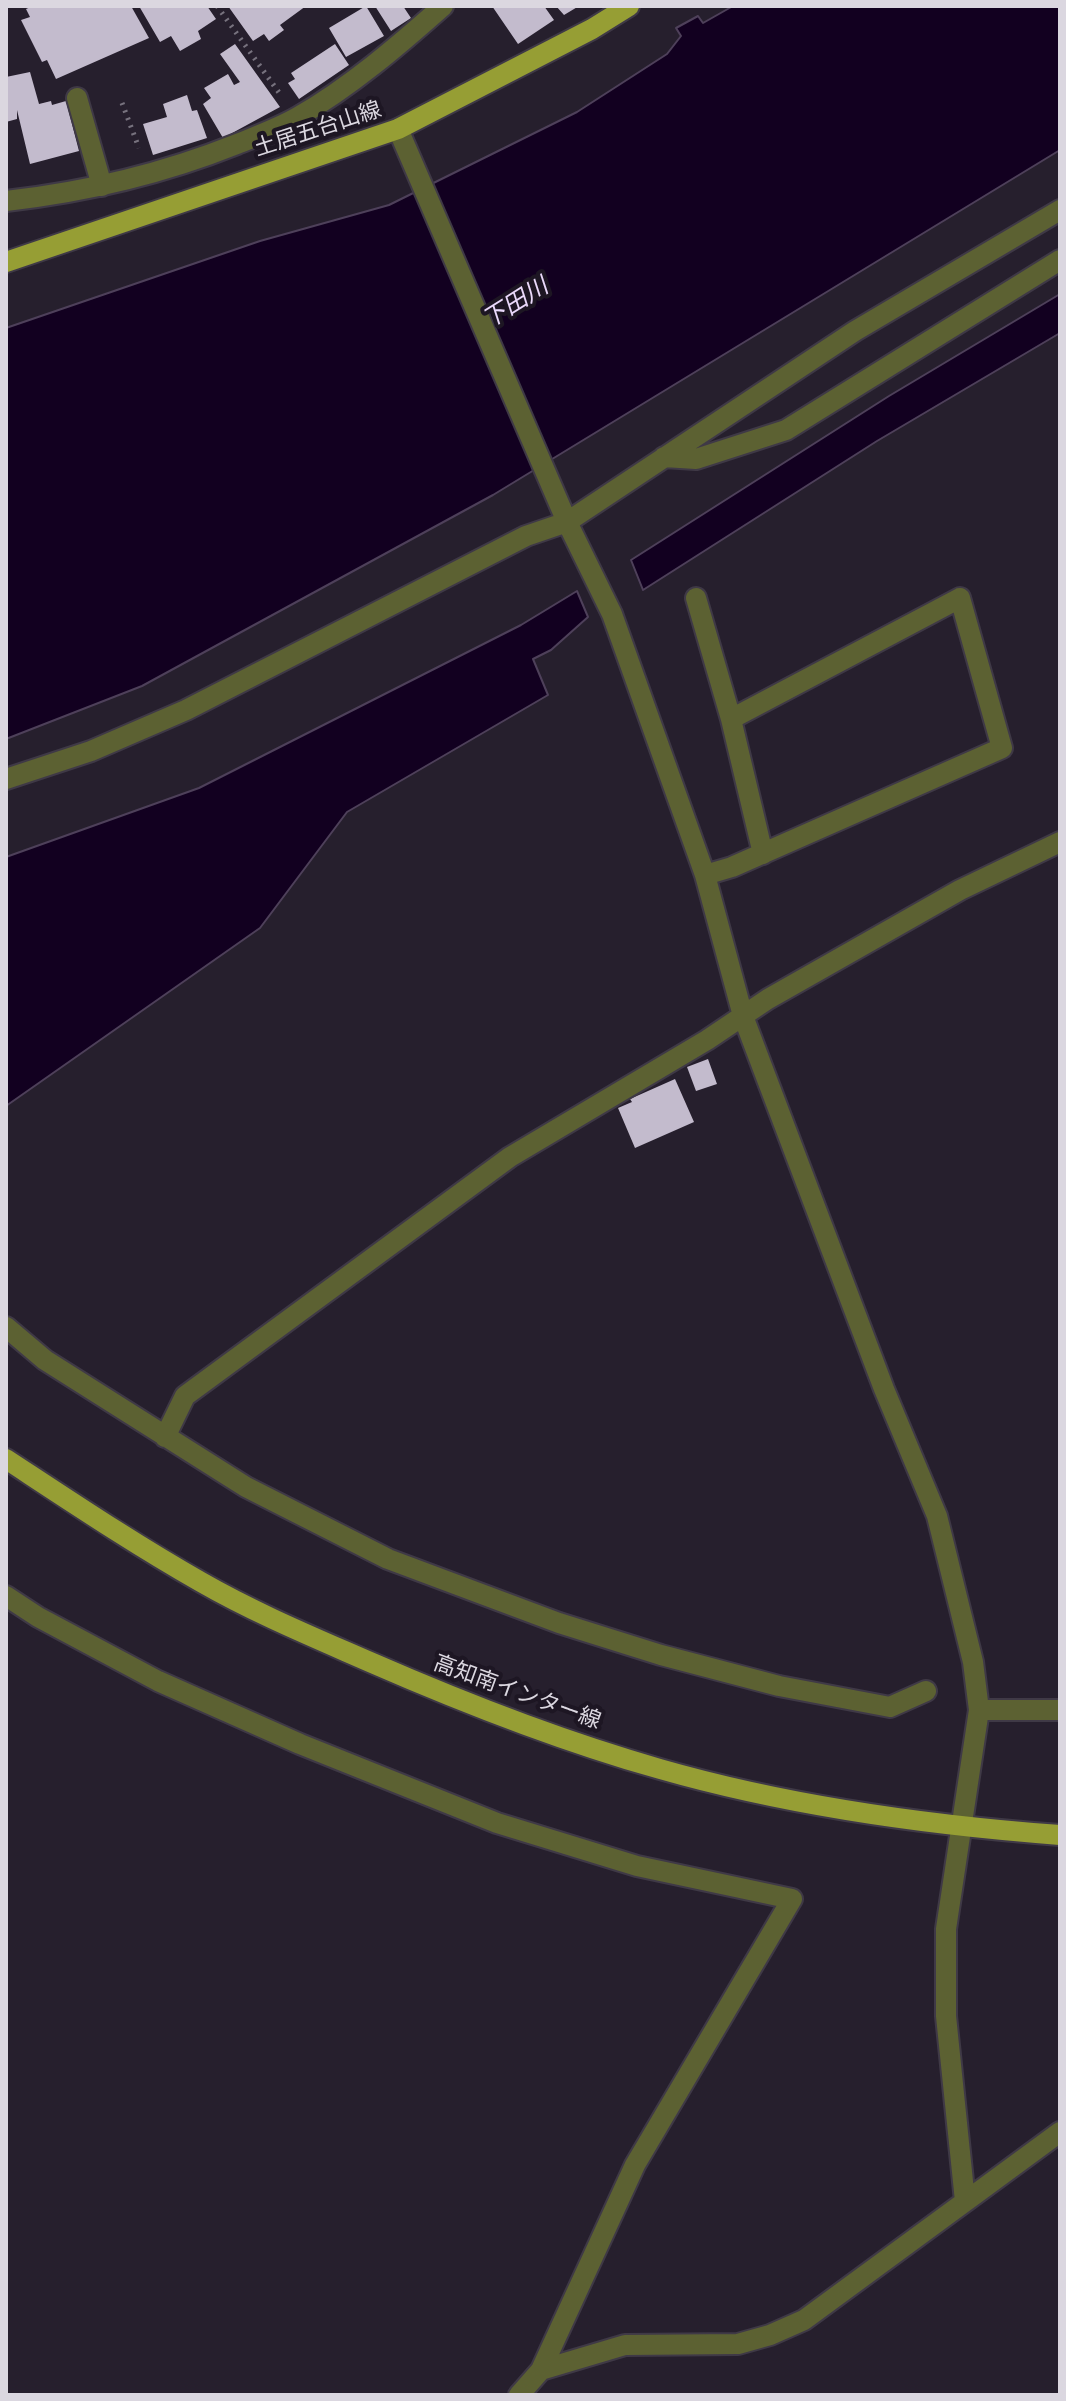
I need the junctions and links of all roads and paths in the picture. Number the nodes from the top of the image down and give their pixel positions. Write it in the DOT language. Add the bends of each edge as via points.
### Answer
graph roads {
  1 [pos="217,6"];
  2 [pos="443,6"];
  3 [pos="629,6"];
  4 [pos="77,98"];
  5 [pos="122,103"];
  6 [pos="297,118"];
  7 [pos="398,129"];
  8 [pos="147,176"];
  9 [pos="102,186"];
  10 [pos="6,201"];
  11 [pos="1060,210"];
  12 [pos="1060,260"];
  13 [pos="6,262"];
  14 [pos="664,457"];
  15 [pos="567,522"];
  16 [pos="696,598"];
  17 [pos="731,719"];
  18 [pos="6,779"];
  19 [pos="1060,842"];
  20 [pos="763,854"];
  21 [pos="705,875"];
  22 [pos="743,1016"];
  23 [pos="6,1327"];
  24 [pos="165,1437"];
  25 [pos="6,1459"];
  26 [pos="6,1596"];
  27 [pos="926,1691"];
  28 [pos="979,1710"];
  29 [pos="1060,1710"];
  30 [pos="961,1826"];
  31 [pos="1060,1835"];
  32 [pos="1060,2132"];
  33 [pos="965,2201"];
  34 [pos="541,2370"];
  35 [pos="519,2395"];
  1 -- 6 [label="path"];
  2 -- 6 [label="street"];
  3 -- 7 [label="main road, 土居五台山線"];
  4 -- 9 [label="street"];
  5 -- 8 [label="path"];
  6 -- 8 [label="street"];
  7 -- 13 [label="main road, 土居五台山線"];
  7 -- 15 [label="street"];
  8 -- 9 [label="street"];
  9 -- 10 [label="street"];
  11 -- 14 [label="street" via="855,331"];
  12 -- 14 [label="street" via="786,430 696,459"];
  14 -- 15 [label="street"];
  15 -- 18 [label="street" via="526,536 186,710 91,751"];
  15 -- 21 [label="street" via="612,614"];
  16 -- 17 [label="street"];
  17 -- 20 [label="street"];
  17 -- 20 [label="street" via="960,598 1002,748"];
  19 -- 22 [label="street" via="960,890"];
  20 -- 21 [label="street"];
  21 -- 22 [label="street"];
  22 -- 24 [label="street" via="510,1157 185,1396"];
  22 -- 28 [label="street" via="937,1516 973,1662"];
  23 -- 24 [label="street" via="45,1360"];
  24 -- 27 [label="street" via="246,1487 388,1559 559,1623 779,1686 890,1707"];
  25 -- 30 [label="main road, 高知南インター線" via="203,1583 296,1630 478,1707 660,1769 781,1797"];
  26 -- 34 [label="street" via="158,1681 497,1823 637,1866 792,1899 635,2165"];
  28 -- 29 [label="street"];
  28 -- 30 [label="street"];
  30 -- 31 [label="main road, 高知南インター線"];
  30 -- 33 [label="street" via="946,1929 946,2016"];
  32 -- 33 [label="street"];
  33 -- 34 [label="street" via="804,2320 770,2335 738,2344 625,2345"];
  34 -- 35 [label="street"];
}
